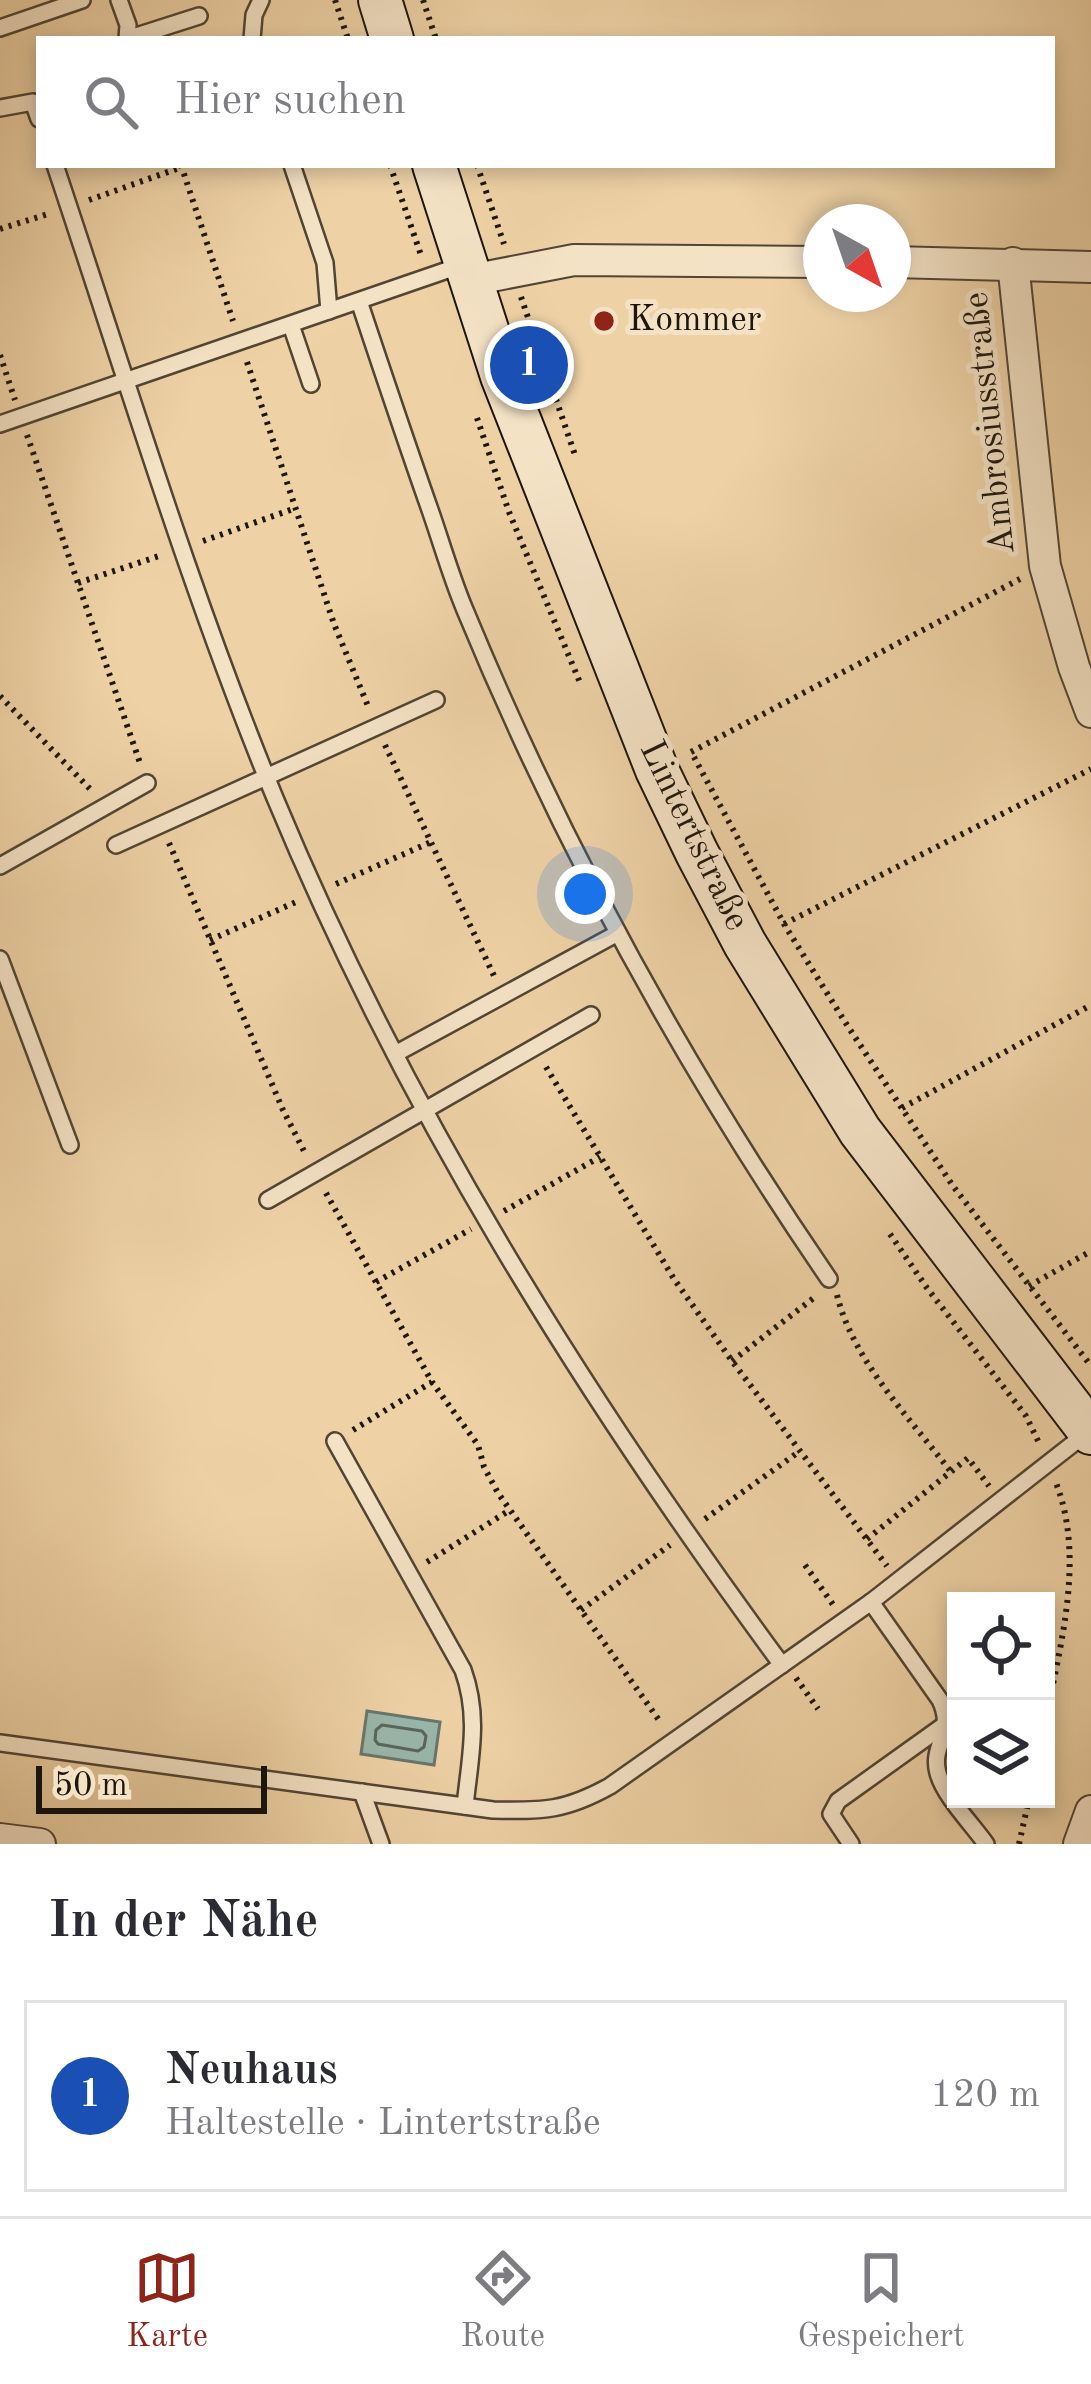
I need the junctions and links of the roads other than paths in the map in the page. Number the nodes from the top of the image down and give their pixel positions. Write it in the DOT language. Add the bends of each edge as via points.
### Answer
graph roads {
  1 [pos="82,0"];
  2 [pos="119,0"];
  3 [pos="261,0"];
  4 [pos="380,0"];
  5 [pos="199,16"];
  6 [pos="0,28"];
  7 [pos="127,36"];
  8 [pos="136,36"];
  9 [pos="252,36"];
  10 [pos="391,36"];
  11 [pos="36,101"];
  12 [pos="0,108"];
  13 [pos="56,168"];
  14 [pos="293,168"];
  15 [pos="435,168"];
  16 [pos="803,262"];
  17 [pos="911,262"];
  18 [pos="1013,263"];
  19 [pos="1091,267"];
  20 [pos="469,272"];
  21 [pos="359,301"];
  22 [pos="329,311"];
  23 [pos="291,325"];
  24 [pos="127,381"];
  25 [pos="311,384"];
  26 [pos="0,424"];
  27 [pos="436,700"];
  28 [pos="1091,712"];
  29 [pos="267,777"];
  30 [pos="147,783"];
  31 [pos="116,845"];
  32 [pos="0,866"];
  33 [pos="618,933"];
  34 [pos="0,959"];
  35 [pos="591,1016"];
  36 [pos="395,1054"];
  37 [pos="425,1112"];
  38 [pos="70,1144"];
  39 [pos="268,1200"];
  40 [pos="830,1281"];
  41 [pos="1090,1432"];
  42 [pos="335,1441"];
  43 [pos="871,1602"];
  44 [pos="783,1664"];
  45 [pos="947,1714"];
  46 [pos="947,1723"];
  47 [pos="0,1743"];
  48 [pos="947,1790"];
  49 [pos="362,1792"];
  50 [pos="465,1807"];
  51 [pos="960,1808"];
  52 [pos="1091,1811"];
  53 [pos="0,1839"];
  54 [pos="40,1844"];
  55 [pos="381,1844"];
  56 [pos="851,1844"];
  57 [pos="986,1844"];
  58 [pos="1079,1844"];
  1 -- 6 [label="lane"];
  2 -- 7 [label="lane"];
  3 -- 9 [label="lane"];
  4 -- 10 [label="main road"];
  5 -- 8 [label="lane"];
  11 -- 12 [label="lane"];
  13 -- 24 [label="lane"];
  14 -- 22 [label="lane" via="326,263"];
  15 -- 20 [label="main road, Lintertstraße"];
  16 -- 20 [label="street" via="574,260"];
  17 -- 18 [label="street"];
  18 -- 19 [label="street"];
  18 -- 28 [label="street, Ambrosiusstraße" via="1045,566"];
  20 -- 21 [label="lane"];
  20 -- 41 [label="main road, Lintertstraße" via="657,770 745,944 860,1131"];
  21 -- 22 [label="lane"];
  21 -- 33 [label="lane" via="463,605"];
  22 -- 23 [label="lane"];
  23 -- 24 [label="lane"];
  23 -- 25 [label="lane"];
  24 -- 26 [label="lane"];
  24 -- 29 [label="lane"];
  27 -- 29 [label="lane"];
  29 -- 31 [label="lane"];
  29 -- 36 [label="lane"];
  30 -- 32 [label="lane"];
  33 -- 36 [label="lane"];
  33 -- 40 [label="lane" via="758,1176"];
  34 -- 38 [label="lane"];
  35 -- 37 [label="lane"];
  36 -- 37 [label="lane"];
  37 -- 39 [label="lane"];
  37 -- 44 [label="lane" via="563,1348"];
  41 -- 43 [label="lane"];
  42 -- 50 [label="lane" via="463,1670 473,1719"];
  43 -- 44 [label="lane"];
  43 -- 45 [label="lane"];
  44 -- 50 [label="lane" via="584,1800 560,1809"];
  46 -- 48 [label="lane" via="936,1758"];
  46 -- 56 [label="lane" via="838,1801 831,1814"];
  47 -- 49 [label="lane"];
  49 -- 50 [label="lane"];
  49 -- 55 [label="lane"];
  51 -- 57 [label="lane"];
  52 -- 58 [label="street"];
  53 -- 54 [label="street"];
}
